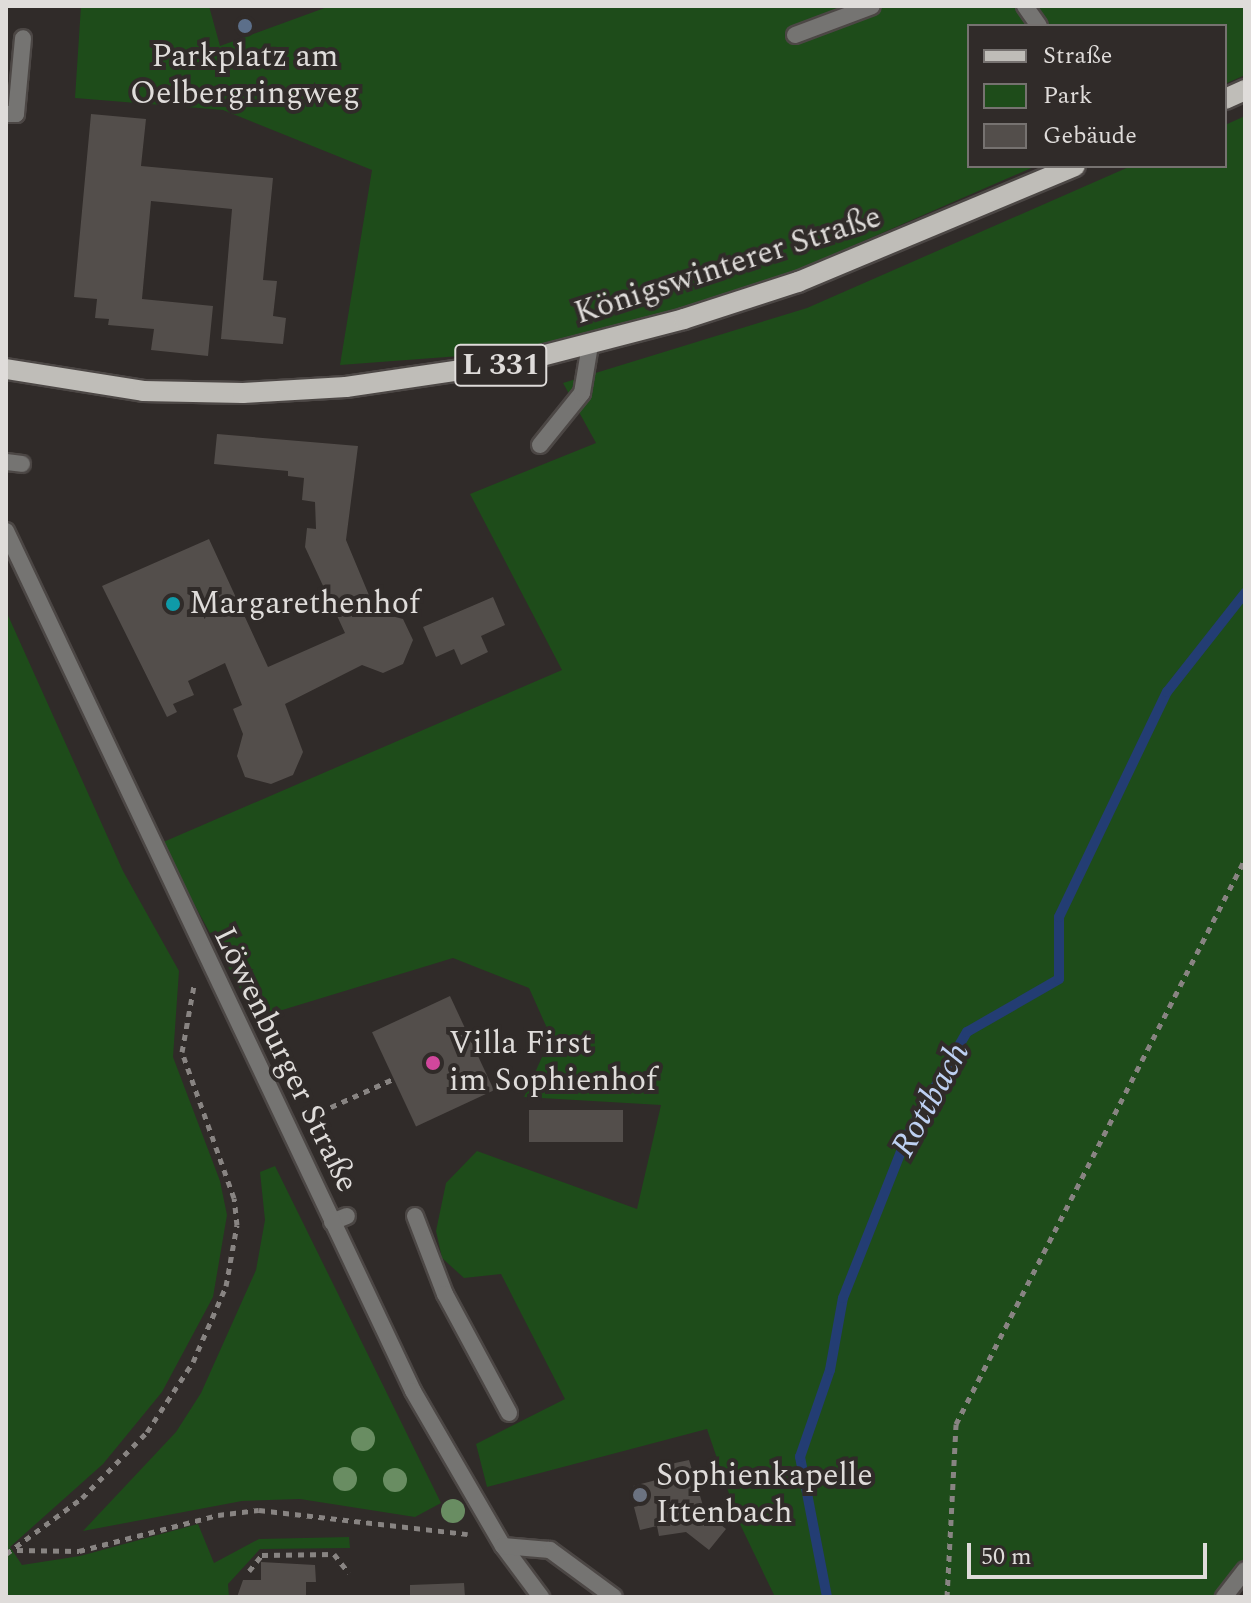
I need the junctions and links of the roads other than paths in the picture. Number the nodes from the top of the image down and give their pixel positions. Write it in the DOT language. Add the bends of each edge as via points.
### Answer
graph roads {
  1 [pos="872,6"];
  2 [pos="1025,6"];
  3 [pos="1038,24"];
  4 [pos="795,35"];
  5 [pos="23,38"];
  6 [pos="6,114"];
  7 [pos="1070,168"];
  8 [pos="590,345"];
  9 [pos="6,369"];
  10 [pos="540,445"];
  11 [pos="6,531"];
  12 [pos="415,1216"];
  13 [pos="509,1413"];
  14 [pos="500,1541"];
  15 [pos="1245,1570"];
  16 [pos="541,1597"];
  17 [pos="614,1597"];
  18 [pos="1224,1597"];
  1 -- 4 [label="street"];
  2 -- 3 [label="street"];
  5 -- 6 [label="street" via="16,114"];
  7 -- 8 [label="main road, Königswinterer Straße / L 331" via="798,282"];
  8 -- 9 [label="main road, Königswinterer Straße / L 331" via="441,375 243,393 143,391"];
  8 -- 10 [label="street" via="582,393"];
  11 -- 14 [label="street, Löwenburger Straße" via="212,974 339,1219 413,1391"];
  12 -- 13 [label="street" via="445,1294"];
  14 -- 16 [label="street, Löwenburger Straße"];
  14 -- 17 [label="street" via="550,1550"];
  15 -- 18 [label="street"];
}
